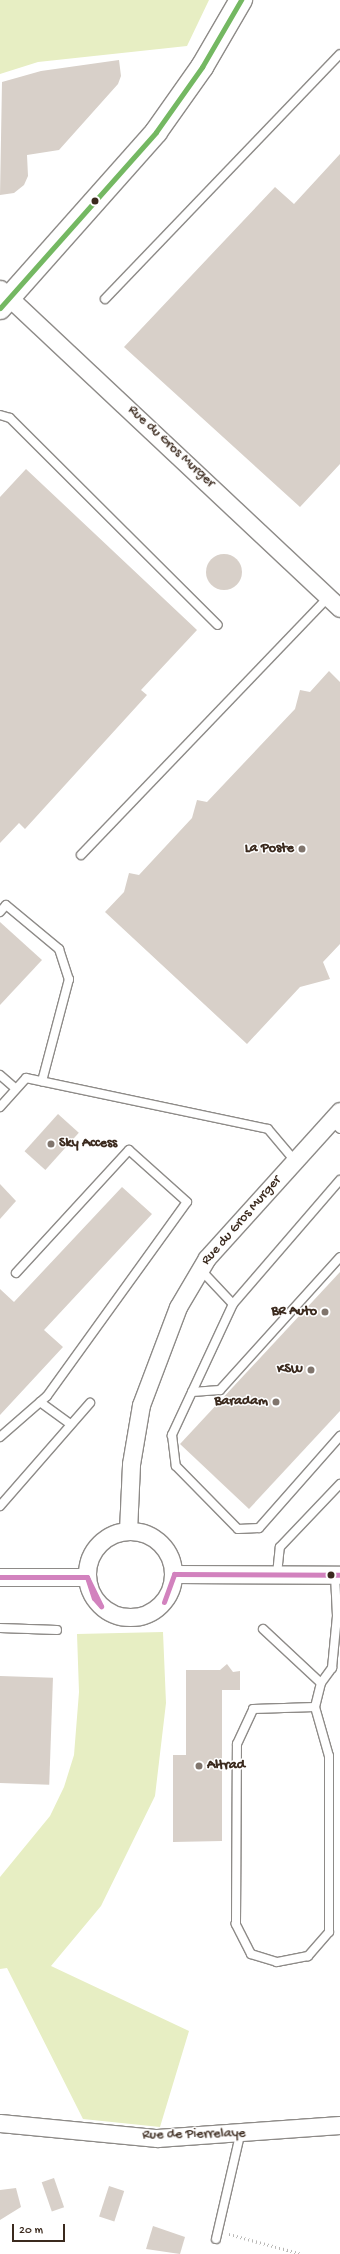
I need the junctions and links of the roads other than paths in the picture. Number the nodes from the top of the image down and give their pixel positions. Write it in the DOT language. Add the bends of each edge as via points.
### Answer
graph roads {
  1 [pos="241,0"];
  2 [pos="340,54"];
  3 [pos="3,299"];
  4 [pos="105,299"];
  5 [pos="0,415"];
  6 [pos="334,602"];
  7 [pos="218,625"];
  8 [pos="81,855"];
  9 [pos="0,912"];
  10 [pos="0,1075"];
  11 [pos="42,1082"];
  12 [pos="16,1089"];
  13 [pos="0,1107"];
  14 [pos="337,1120"];
  15 [pos="295,1161"];
  16 [pos="340,1180"];
  17 [pos="340,1258"];
  18 [pos="200,1269"];
  19 [pos="16,1273"];
  20 [pos="233,1304"];
  21 [pos="192,1392"];
  22 [pos="40,1402"];
  23 [pos="90,1403"];
  24 [pos="70,1424"];
  25 [pos="10,1432"];
  26 [pos="0,1436"];
  27 [pos="340,1436"];
  28 [pos="0,1442"];
  29 [pos="340,1484"];
  30 [pos="0,1506"];
  31 [pos="128,1531"];
  32 [pos="174,1574"];
  33 [pos="277,1574"];
  34 [pos="337,1575"];
  35 [pos="0,1577"];
  36 [pos="87,1577"];
  37 [pos="0,1628"];
  38 [pos="263,1629"];
  39 [pos="57,1630"];
  40 [pos="321,1683"];
  41 [pos="315,1707"];
  42 [pos="0,2123"];
  43 [pos="340,2125"];
  44 [pos="240,2135"];
  45 [pos="216,2239"];
  1 -- 3 [label="street" via="202,67 156,132"];
  2 -- 4 [label="lane"];
  3 -- 6 [label="street, Rue du Gros Murger"];
  5 -- 7 [label="lane" via="10,418"];
  6 -- 8 [label="lane"];
  9 -- 11 [label="lane" via="6,905 59,950 68,979"];
  10 -- 12 [label="lane"];
  11 -- 12 [label="lane" via="26,1078"];
  11 -- 15 [label="lane" via="268,1129"];
  12 -- 13 [label="lane"];
  14 -- 15 [label="street, Rue du Gros Murger"];
  15 -- 18 [label="street, Rue du Gros Murger"];
  16 -- 20 [label="lane"];
  17 -- 21 [label="lane" via="220,1390"];
  18 -- 20 [label="lane"];
  18 -- 31 [label="street, Rue du Gros Murger" via="178,1307 141,1405 131,1464"];
  19 -- 22 [label="lane" via="129,1150 187,1202 47,1396"];
  20 -- 21 [label="lane"];
  21 -- 27 [label="lane" via="172,1435 176,1466 238,1529 259,1528"];
  22 -- 24 [label="lane"];
  22 -- 25 [label="lane"];
  23 -- 24 [label="lane"];
  24 -- 30 [label="lane"];
  25 -- 26 [label="lane"];
  25 -- 28 [label="lane"];
  29 -- 33 [label="lane" via="280,1547"];
  31 -- 32 [label="street" via="145,1534 160,1543 170,1557"];
  31 -- 36 [label="street" via="101,1543 90,1560"];
  32 -- 33 [label="street"];
  32 -- 36 [label="street" via="164,1602 148,1614 128,1617 101,1606"];
  33 -- 34 [label="street"];
  34 -- 40 [label="lane" via="337,1616 332,1668"];
  35 -- 36 [label="street"];
  37 -- 39 [label="lane"];
  38 -- 40 [label="lane"];
  40 -- 41 [label="lane"];
  41 -- 41 [label="lane" via="253,1709 237,1744 236,1924 251,1954 277,1962 308,1956 329,1932 329,1756"];
  42 -- 44 [label="street, Rue de Pierrelaye" via="157,2138"];
  43 -- 44 [label="street, Rue de Pierrelaye"];
  44 -- 45 [label="lane"];
}
